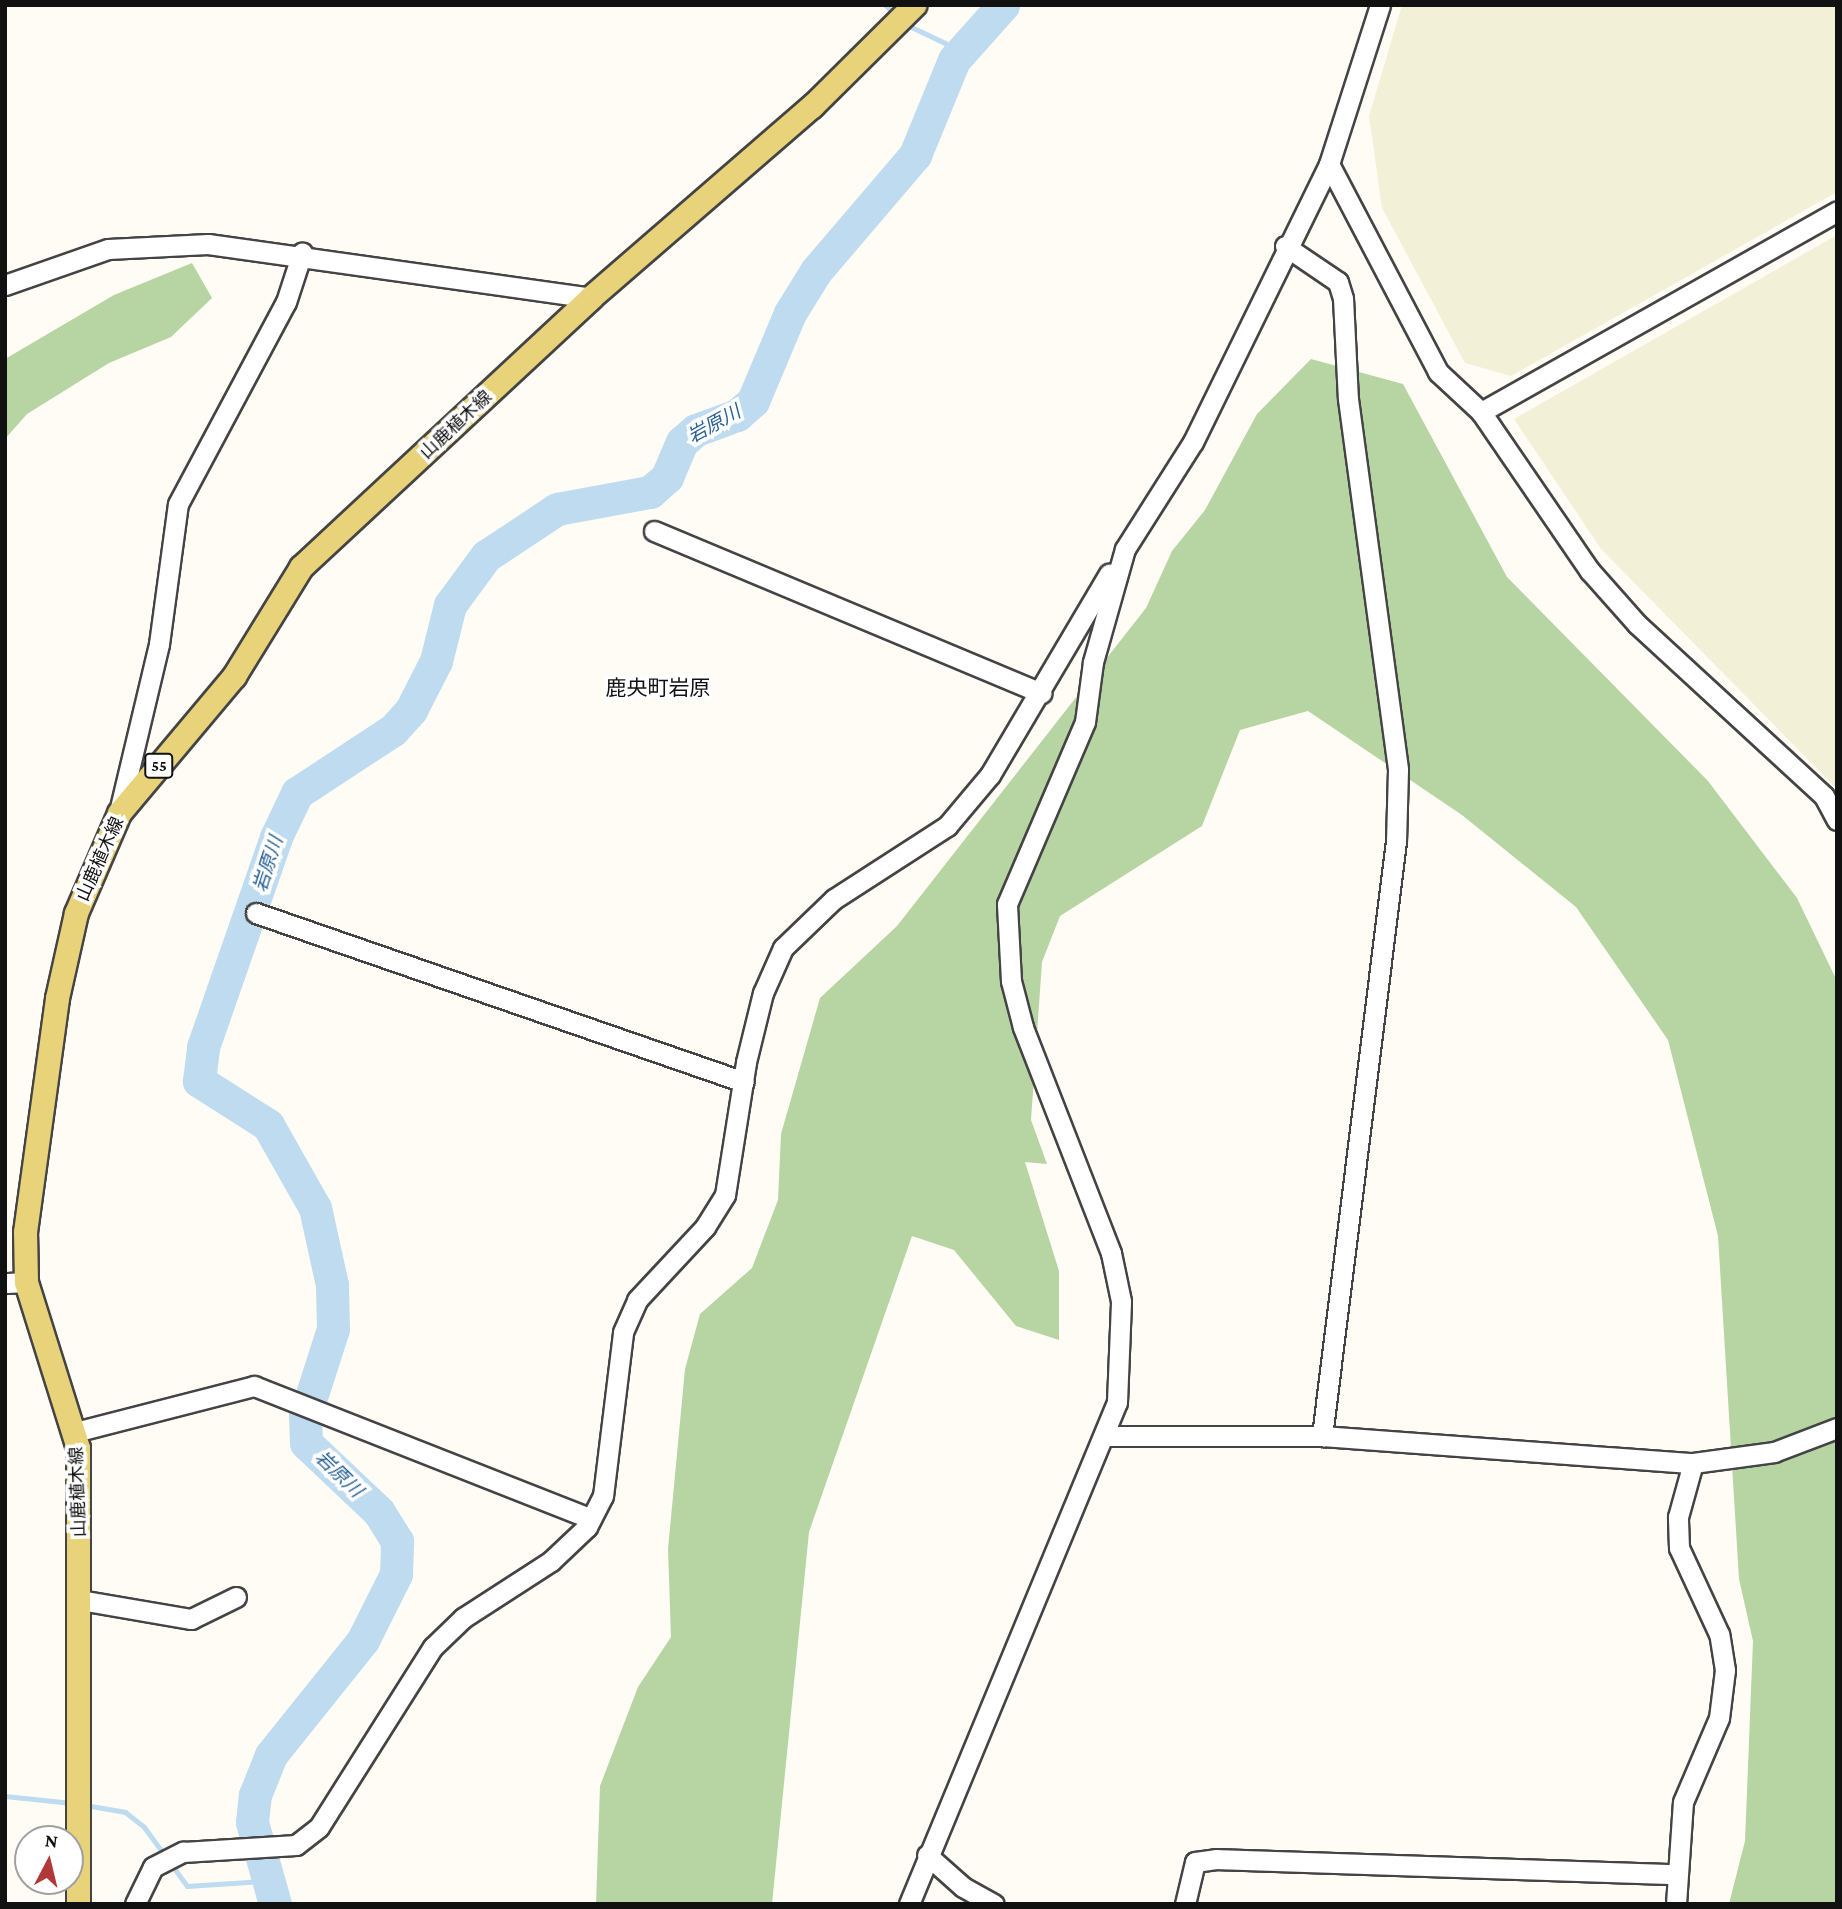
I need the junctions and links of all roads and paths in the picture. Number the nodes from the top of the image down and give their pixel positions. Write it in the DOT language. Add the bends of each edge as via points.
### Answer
graph roads {
  1 [pos="1380,5"];
  2 [pos="913,6"];
  3 [pos="1329,164"];
  4 [pos="1837,211"];
  5 [pos="1285,246"];
  6 [pos="302,253"];
  7 [pos="5,285"];
  8 [pos="590,298"];
  9 [pos="1481,412"];
  10 [pos="653,531"];
  11 [pos="1125,549"];
  12 [pos="1041,693"];
  13 [pos="119,813"];
  14 [pos="1837,820"];
  15 [pos="256,913"];
  16 [pos="744,1082"];
  17 [pos="15,1282"];
  18 [pos="1837,1429"];
  19 [pos="75,1432"];
  20 [pos="1108,1436"];
  21 [pos="1322,1436"];
  22 [pos="1693,1463"];
  23 [pos="591,1519"];
  24 [pos="236,1597"];
  25 [pos="80,1600"];
  26 [pos="927,1855"];
  27 [pos="1674,1874"];
  28 [pos="78,1904"];
  29 [pos="135,1904"];
  30 [pos="909,1904"];
  31 [pos="995,1904"];
  32 [pos="1185,1904"];
  33 [pos="1676,1904"];
  1 -- 3 [label="street"];
  2 -- 8 [label="main road, 山鹿植木線 / 55" via="893,30"];
  3 -- 5 [label="street"];
  3 -- 9 [label="street" via="1438,372"];
  4 -- 9 [label="street"];
  5 -- 11 [label="street" via="1215,401"];
  5 -- 21 [label="street" via="1338,282 1343,298 1348,399 1398,770 1396,841"];
  6 -- 7 [label="street" via="151,243 108,249"];
  6 -- 8 [label="street"];
  6 -- 13 [label="street" via="286,302 178,504 159,644"];
  8 -- 13 [label="main road, 山鹿植木線 / 55" via="300,567 234,676"];
  9 -- 14 [label="street" via="1605,589 1824,796"];
  10 -- 12 [label="street"];
  11 -- 12 [label="street"];
  11 -- 20 [label="street" via="1093,662 1085,722 1007,904 1011,981 1023,1027 1111,1253 1121,1301 1118,1402"];
  12 -- 16 [label="street" via="990,775 947,826 834,899 783,948 763,993"];
  13 -- 17 [label="main road, 山鹿植木線 / 55" via="76,914 57,998"];
  15 -- 16 [label="street"];
  16 -- 23 [label="street" via="725,1195 705,1227 637,1300 623,1332 603,1496"];
  17 -- 19 [label="main road, 山鹿植木線 / 55"];
  18 -- 22 [label="street" via="1774,1452"];
  19 -- 23 [label="street" via="239,1386 323,1412"];
  19 -- 25 [label="main road, 山鹿植木線 / 55"];
  20 -- 21 [label="street"];
  20 -- 26 [label="street" via="1058,1537"];
  21 -- 22 [label="street"];
  22 -- 27 [label="street" via="1678,1517 1679,1548 1719,1634 1725,1670 1719,1718 1683,1802"];
  23 -- 29 [label="street" via="551,1561 463,1618 433,1647 326,1817 296,1845 183,1852 153,1867"];
  24 -- 25 [label="street" via="191,1619"];
  25 -- 28 [label="main road, 山鹿植木線 / 55"];
  26 -- 30 [label="street"];
  26 -- 31 [label="street" via="962,1887"];
  27 -- 32 [label="street" via="1216,1859 1195,1862"];
  27 -- 33 [label="street"];
}
